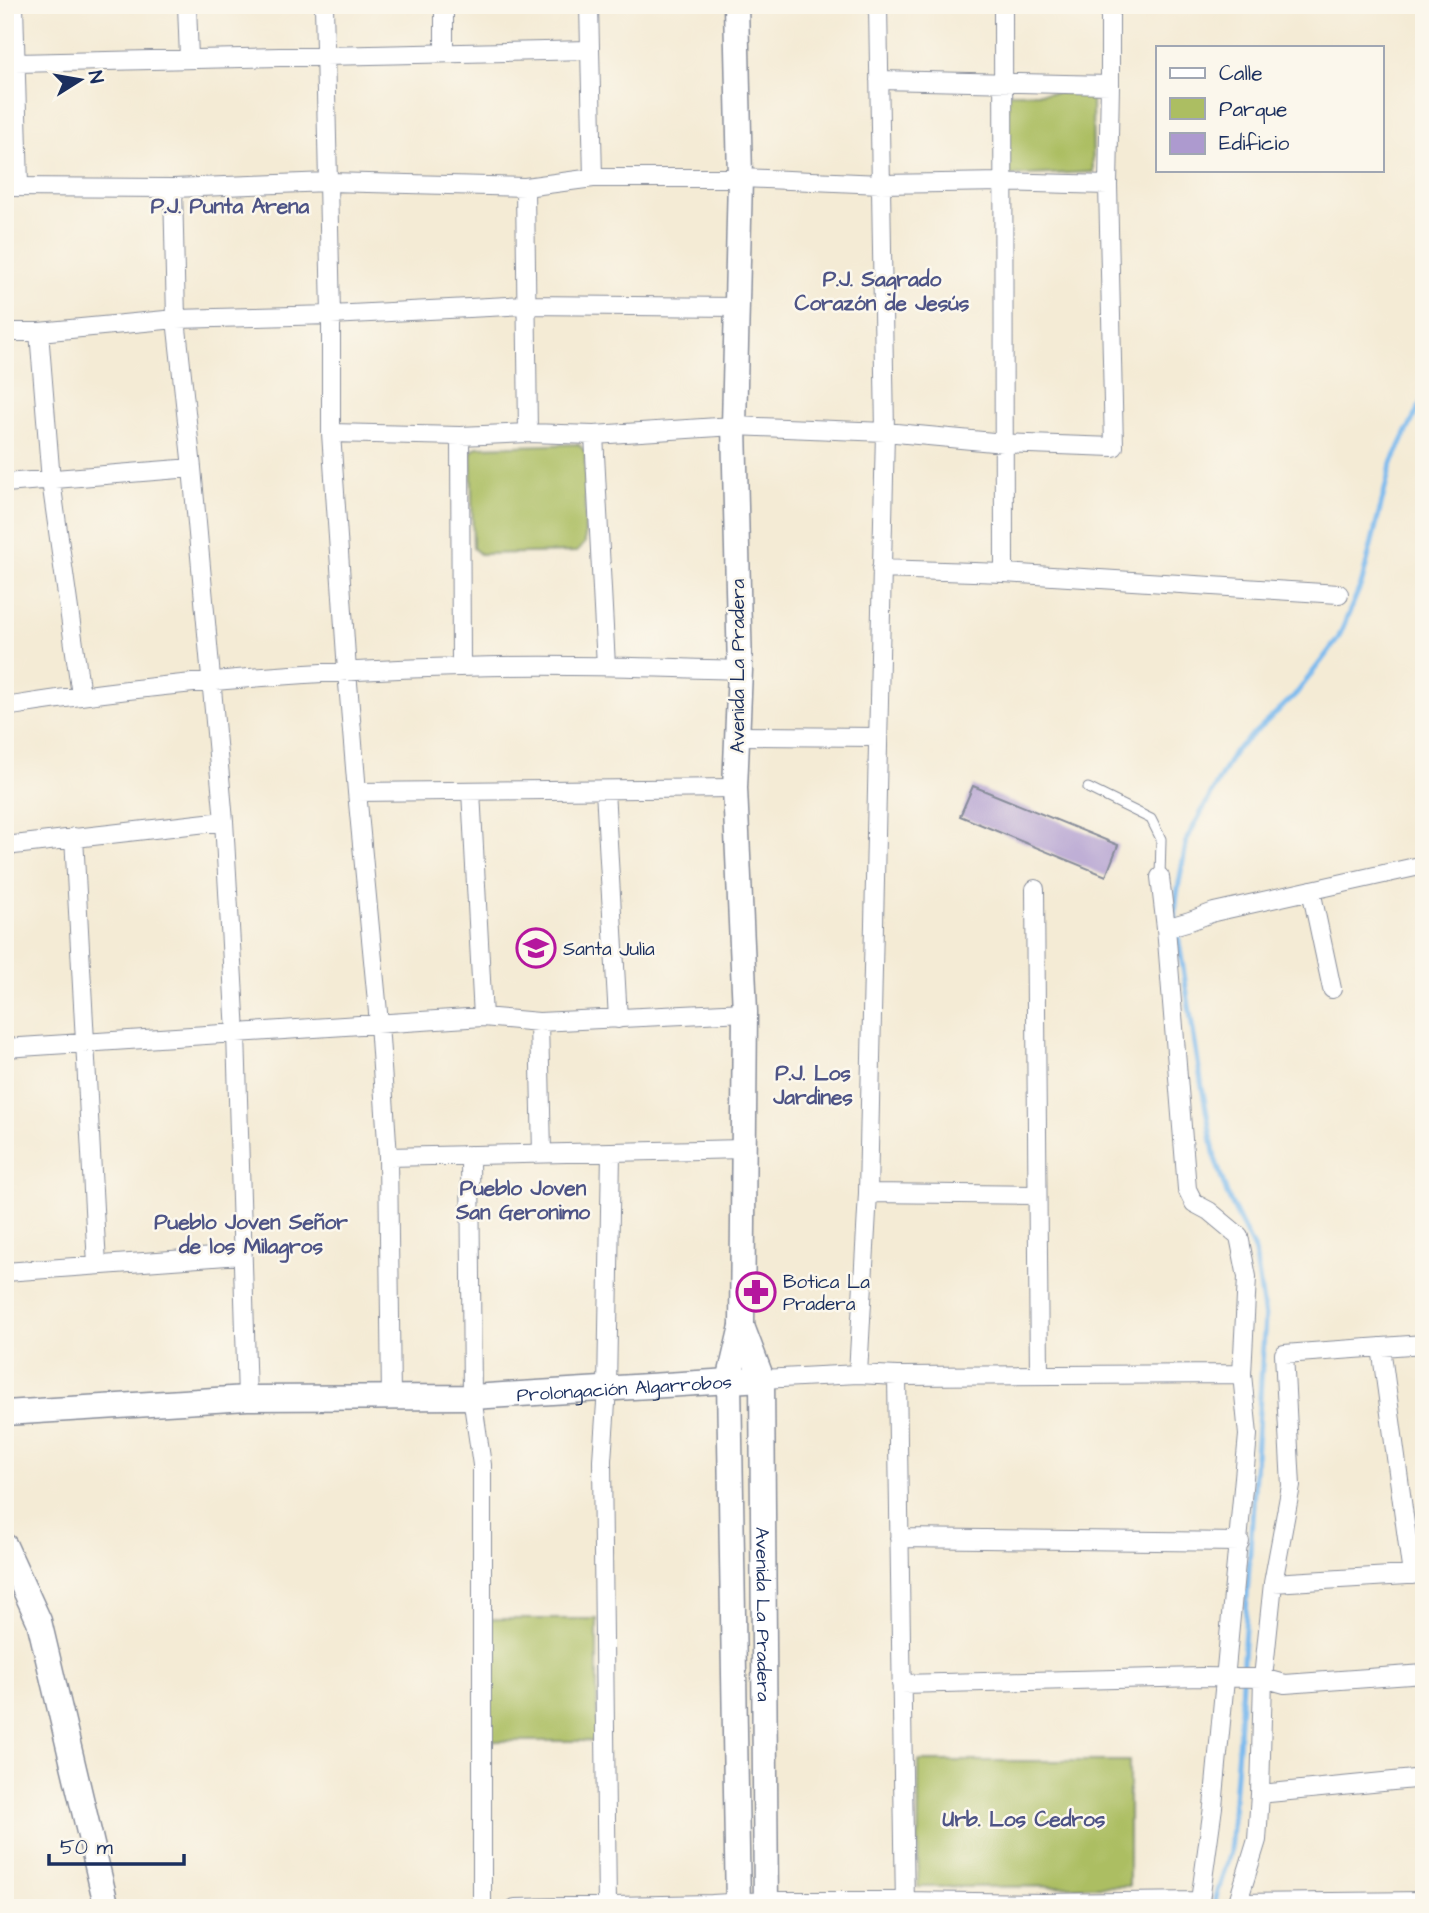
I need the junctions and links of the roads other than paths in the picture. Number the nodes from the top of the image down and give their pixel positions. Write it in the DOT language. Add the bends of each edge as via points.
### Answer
graph roads {
  1 [pos="14,5"];
  2 [pos="187,5"];
  3 [pos="324,5"];
  4 [pos="444,5"];
  5 [pos="589,5"];
  6 [pos="736,5"];
  7 [pos="878,5"];
  8 [pos="1003,5"];
  9 [pos="1110,5"];
  10 [pos="590,50"];
  11 [pos="444,53"];
  12 [pos="325,55"];
  13 [pos="189,58"];
  14 [pos="16,63"];
  15 [pos="879,80"];
  16 [pos="1003,83"];
  17 [pos="1110,85"];
  18 [pos="593,178"];
  19 [pos="740,178"];
  20 [pos="328,182"];
  21 [pos="1003,182"];
  22 [pos="881,184"];
  23 [pos="1108,185"];
  24 [pos="12,186"];
  25 [pos="525,187"];
  26 [pos="173,188"];
  27 [pos="526,305"];
  28 [pos="738,307"];
  29 [pos="331,315"];
  30 [pos="176,319"];
  31 [pos="5,332"];
  32 [pos="39,332"];
  33 [pos="734,426"];
  34 [pos="885,432"];
  35 [pos="331,433"];
  36 [pos="528,433"];
  37 [pos="594,435"];
  38 [pos="460,436"];
  39 [pos="1004,443"];
  40 [pos="192,468"];
  41 [pos="51,481"];
  42 [pos="5,483"];
  43 [pos="881,569"];
  44 [pos="1004,573"];
  45 [pos="1339,594"];
  46 [pos="606,666"];
  47 [pos="461,667"];
  48 [pos="740,670"];
  49 [pos="347,671"];
  50 [pos="211,682"];
  51 [pos="81,695"];
  52 [pos="5,707"];
  53 [pos="737,736"];
  54 [pos="877,737"];
  55 [pos="735,788"];
  56 [pos="1088,788"];
  57 [pos="605,790"];
  58 [pos="471,791"];
  59 [pos="356,792"];
  60 [pos="224,821"];
  61 [pos="74,837"];
  62 [pos="5,846"];
  63 [pos="1424,865"];
  64 [pos="1160,877"];
  65 [pos="1035,889"];
  66 [pos="1311,890"];
  67 [pos="1173,926"];
  68 [pos="1332,989"];
  69 [pos="745,1012"];
  70 [pos="483,1017"];
  71 [pos="618,1018"];
  72 [pos="379,1023"];
  73 [pos="539,1023"];
  74 [pos="236,1033"];
  75 [pos="85,1043"];
  76 [pos="5,1048"];
  77 [pos="744,1149"];
  78 [pos="611,1152"];
  79 [pos="542,1154"];
  80 [pos="470,1155"];
  81 [pos="388,1157"];
  82 [pos="868,1193"];
  83 [pos="1037,1195"];
  84 [pos="241,1255"];
  85 [pos="97,1265"];
  86 [pos="5,1272"];
  87 [pos="742,1326"];
  88 [pos="1424,1344"];
  89 [pos="1381,1347"];
  90 [pos="858,1374"];
  91 [pos="1242,1374"];
  92 [pos="897,1376"];
  93 [pos="1039,1376"];
  94 [pos="762,1379"];
  95 [pos="729,1381"];
  96 [pos="607,1389"];
  97 [pos="472,1397"];
  98 [pos="247,1398"];
  99 [pos="391,1398"];
  100 [pos="5,1413"];
  101 [pos="899,1538"];
  102 [pos="1240,1542"];
  103 [pos="5,1546"];
  104 [pos="1418,1575"];
  105 [pos="1273,1583"];
  106 [pos="1424,1674"];
  107 [pos="1230,1677"];
  108 [pos="1259,1678"];
  109 [pos="901,1684"];
  110 [pos="1424,1778"];
  111 [pos="1261,1794"];
  112 [pos="1424,1901"];
  113 [pos="766,1904"];
  114 [pos="905,1904"];
  115 [pos="1200,1904"];
  116 [pos="738,1905"];
  117 [pos="1044,1905"];
  118 [pos="1237,1905"];
  119 [pos="1363,1905"];
  120 [pos="607,1907"];
  121 [pos="107,1908"];
  122 [pos="482,1908"];
  123 [pos="514,1908"];
  1 -- 14 [label="street"];
  2 -- 13 [label="street"];
  3 -- 12 [label="street"];
  4 -- 11 [label="street"];
  5 -- 10 [label="street"];
  6 -- 19 [label="street, Avenida La Pradera"];
  7 -- 15 [label="street"];
  8 -- 16 [label="street"];
  9 -- 17 [label="street"];
  10 -- 11 [label="street"];
  10 -- 18 [label="street"];
  11 -- 12 [label="street"];
  12 -- 13 [label="street"];
  12 -- 20 [label="street"];
  13 -- 14 [label="street"];
  14 -- 24 [label="street"];
  15 -- 16 [label="street"];
  15 -- 22 [label="street"];
  16 -- 17 [label="street"];
  16 -- 21 [label="street"];
  17 -- 23 [label="street"];
  18 -- 19 [label="street"];
  18 -- 25 [label="street"];
  19 -- 22 [label="street"];
  19 -- 28 [label="street, Avenida La Pradera"];
  20 -- 25 [label="street"];
  20 -- 26 [label="street"];
  20 -- 29 [label="street"];
  21 -- 22 [label="street"];
  21 -- 23 [label="street"];
  21 -- 39 [label="street"];
  22 -- 34 [label="street"];
  23 -- 39 [label="street" via="1114,447"];
  24 -- 26 [label="street"];
  25 -- 27 [label="street"];
  26 -- 30 [label="street"];
  27 -- 28 [label="street"];
  27 -- 29 [label="street"];
  27 -- 36 [label="street"];
  28 -- 33 [label="street, Avenida La Pradera"];
  29 -- 30 [label="street"];
  29 -- 35 [label="street"];
  30 -- 32 [label="street"];
  30 -- 40 [label="street"];
  31 -- 32 [label="street"];
  32 -- 41 [label="street"];
  33 -- 34 [label="street"];
  33 -- 37 [label="street"];
  33 -- 48 [label="street, Avenida La Pradera"];
  34 -- 39 [label="street"];
  34 -- 43 [label="street"];
  35 -- 38 [label="street"];
  35 -- 49 [label="street"];
  36 -- 37 [label="street"];
  36 -- 38 [label="street"];
  37 -- 46 [label="street"];
  38 -- 47 [label="street"];
  39 -- 44 [label="street"];
  40 -- 41 [label="street"];
  40 -- 50 [label="street"];
  41 -- 42 [label="street"];
  41 -- 51 [label="street"];
  43 -- 44 [label="street"];
  43 -- 54 [label="street"];
  44 -- 45 [label="street"];
  46 -- 47 [label="street"];
  46 -- 48 [label="street"];
  47 -- 49 [label="street"];
  48 -- 53 [label="street, Avenida La Pradera"];
  49 -- 50 [label="street"];
  49 -- 59 [label="street"];
  50 -- 51 [label="street"];
  50 -- 60 [label="street"];
  51 -- 52 [label="street"];
  53 -- 54 [label="street"];
  53 -- 55 [label="street, Avenida La Pradera"];
  54 -- 82 [label="street"];
  55 -- 57 [label="street"];
  55 -- 69 [label="street, Avenida La Pradera"];
  56 -- 64 [label="lane" via="1151,819 1161,839"];
  57 -- 58 [label="street"];
  57 -- 71 [label="street"];
  58 -- 59 [label="street"];
  58 -- 70 [label="street"];
  59 -- 72 [label="street"];
  60 -- 61 [label="street"];
  60 -- 74 [label="street"];
  61 -- 62 [label="street"];
  61 -- 75 [label="street"];
  63 -- 66 [label="street"];
  64 -- 67 [label="street"];
  65 -- 83 [label="street"];
  66 -- 67 [label="street"];
  66 -- 68 [label="street"];
  67 -- 91 [label="street" via="1187,1189 1194,1203 1240,1236 1247,1277"];
  69 -- 71 [label="street"];
  69 -- 77 [label="street, Avenida La Pradera"];
  70 -- 72 [label="street"];
  70 -- 73 [label="street"];
  71 -- 73 [label="street"];
  72 -- 74 [label="street"];
  72 -- 81 [label="street"];
  73 -- 79 [label="street"];
  74 -- 75 [label="street"];
  74 -- 84 [label="street"];
  75 -- 76 [label="street"];
  75 -- 85 [label="street"];
  77 -- 78 [label="street"];
  77 -- 87 [label="street, Avenida La Pradera"];
  78 -- 79 [label="street"];
  78 -- 96 [label="street"];
  79 -- 80 [label="street"];
  80 -- 81 [label="street"];
  80 -- 97 [label="street"];
  81 -- 99 [label="street"];
  82 -- 83 [label="street"];
  82 -- 90 [label="street"];
  83 -- 93 [label="street"];
  84 -- 85 [label="street"];
  84 -- 98 [label="street"];
  85 -- 86 [label="street"];
  87 -- 94 [label="street, Avenida La Pradera"];
  87 -- 95 [label="street, Avenida La Pradera"];
  88 -- 89 [label="street"];
  89 -- 104 [label="street"];
  89 -- 105 [label="street" via="1284,1354 1291,1486"];
  90 -- 92 [label="street, Prolongación Algarrobos"];
  90 -- 94 [label="street, Prolongación Algarrobos"];
  91 -- 93 [label="street, Prolongación Algarrobos"];
  91 -- 102 [label="street" via="1248,1435"];
  92 -- 93 [label="street, Prolongación Algarrobos"];
  92 -- 101 [label="street"];
  94 -- 95 [label="street, Prolongación Algarrobos"];
  94 -- 113 [label="street, Avenida La Pradera"];
  95 -- 96 [label="street, Prolongación Algarrobos"];
  95 -- 116 [label="street, Avenida La Pradera"];
  96 -- 97 [label="street, Prolongación Algarrobos"];
  96 -- 120 [label="street" via="602,1460"];
  97 -- 99 [label="street, Prolongación Algarrobos"];
  97 -- 122 [label="street" via="482,1465"];
  98 -- 99 [label="street, Prolongación Algarrobos"];
  98 -- 100 [label="street, Prolongación Algarrobos"];
  101 -- 102 [label="street"];
  101 -- 109 [label="street"];
  102 -- 107 [label="street"];
  103 -- 121 [label="street" via="39,1621"];
  104 -- 105 [label="street"];
  105 -- 108 [label="street"];
  106 -- 108 [label="street" via="1284,1684"];
  107 -- 108 [label="street"];
  107 -- 109 [label="street"];
  107 -- 115 [label="street"];
  108 -- 111 [label="street"];
  109 -- 114 [label="street"];
  110 -- 111 [label="street"];
  111 -- 118 [label="street" via="1257,1840"];
  112 -- 119 [label="street"];
  113 -- 114 [label="street"];
  113 -- 116 [label="street"];
  114 -- 117 [label="street"];
  115 -- 117 [label="street"];
  116 -- 120 [label="street"];
  118 -- 119 [label="street"];
  120 -- 123 [label="street"];
}
